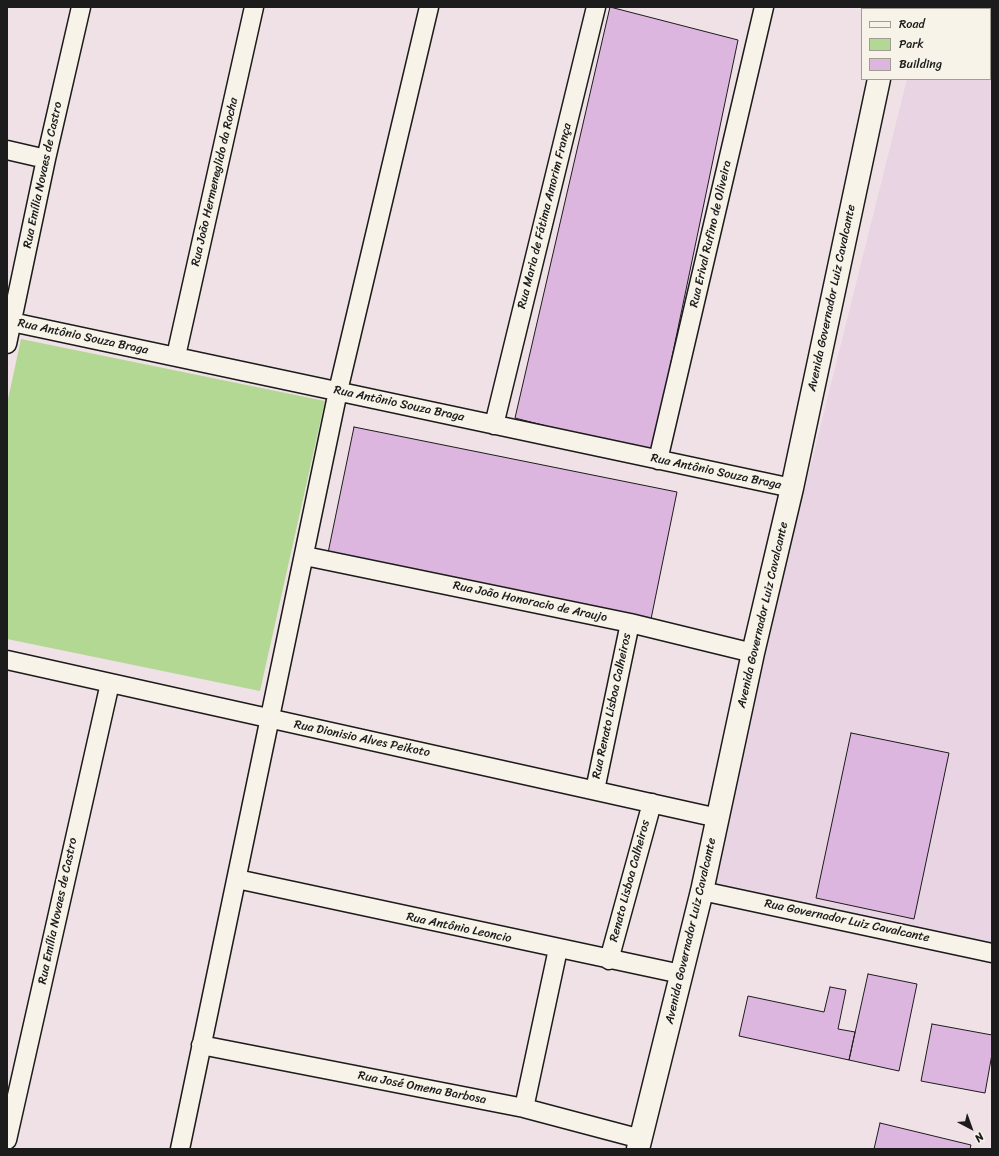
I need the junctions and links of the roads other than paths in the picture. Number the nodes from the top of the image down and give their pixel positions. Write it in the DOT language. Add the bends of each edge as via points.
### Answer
graph roads {
  1 [pos="81,7"];
  2 [pos="254,7"];
  3 [pos="428,7"];
  4 [pos="596,7"];
  5 [pos="764,7"];
  6 [pos="879,80"];
  7 [pos="7,150"];
  8 [pos="46,159"];
  9 [pos="10,322"];
  10 [pos="7,344"];
  11 [pos="176,356"];
  12 [pos="338,391"];
  13 [pos="494,425"];
  14 [pos="658,460"];
  15 [pos="792,488"];
  16 [pos="305,556"];
  17 [pos="630,623"];
  18 [pos="753,653"];
  19 [pos="7,660"];
  20 [pos="110,683"];
  21 [pos="270,719"];
  22 [pos="595,790"];
  23 [pos="652,802"];
  24 [pos="718,818"];
  25 [pos="237,879"];
  26 [pos="702,891"];
  27 [pos="558,949"];
  28 [pos="992,952"];
  29 [pos="609,960"];
  30 [pos="681,974"];
  31 [pos="201,1045"];
  32 [pos="524,1108"];
  33 [pos="7,1137"];
  34 [pos="640,1144"];
  35 [pos="180,1149"];
  1 -- 8 [label="street, Rua Emília Novaes de Castro"];
  2 -- 11 [label="street, Rua João Hermeneglido da Rocha"];
  3 -- 12 [label="street"];
  4 -- 13 [label="street, Rua Maria de Fátima Amorim França"];
  5 -- 14 [label="street, Rua Erival Rufino de Oliveira"];
  6 -- 15 [label="street, Avenida Governador Luiz Cavalcante"];
  7 -- 8 [label="street"];
  8 -- 9 [label="street, Rua Emília Novaes de Castro"];
  9 -- 10 [label="street, Rua Emília Novaes de Castro"];
  9 -- 11 [label="street, Rua Antônio Souza Braga"];
  11 -- 12 [label="street, Rua Antônio Souza Braga"];
  12 -- 13 [label="street, Rua Antônio Souza Braga"];
  12 -- 16 [label="street"];
  13 -- 14 [label="street, Rua Antônio Souza Braga"];
  14 -- 15 [label="street, Rua Antônio Souza Braga"];
  15 -- 18 [label="street, Avenida Governador Luiz Cavalcante"];
  16 -- 17 [label="street, Rua João Honoracio de Araujo"];
  16 -- 21 [label="street"];
  17 -- 18 [label="street, Rua João Honoracio de Araujo"];
  17 -- 22 [label="street, Rua Renato Lisboa Calheiros"];
  18 -- 24 [label="street, Avenida Governador Luiz Cavalcante"];
  19 -- 20 [label="street, Rua Dionisio Alves Peikoto"];
  20 -- 21 [label="street, Rua Dionisio Alves Peikoto"];
  20 -- 33 [label="street, Rua Emília Novaes de Castro"];
  21 -- 22 [label="street, Rua Dionisio Alves Peikoto"];
  21 -- 25 [label="street"];
  22 -- 23 [label="street, Rua Dionisio Alves Peikoto"];
  23 -- 24 [label="street, Rua Dionisio Alves Peikoto"];
  23 -- 29 [label="street, Renato Lisboa Calheiros"];
  24 -- 26 [label="street, Avenida Governador Luiz Cavalcante"];
  25 -- 27 [label="street, Rua Antônio Leoncio"];
  25 -- 31 [label="street"];
  26 -- 28 [label="street, Rua Governador Luiz Cavalcante"];
  26 -- 30 [label="street, Avenida Governador Luiz Cavalcante"];
  27 -- 29 [label="street, Rua Antônio Leoncio"];
  27 -- 32 [label="street"];
  29 -- 30 [label="street, Rua Antônio Leoncio"];
  30 -- 34 [label="street, Avenida Governador Luiz Cavalcante"];
  31 -- 32 [label="street, Rua José Omena Barbosa"];
  31 -- 35 [label="street"];
  32 -- 34 [label="street, Rua José Omena Barbosa"];
}
